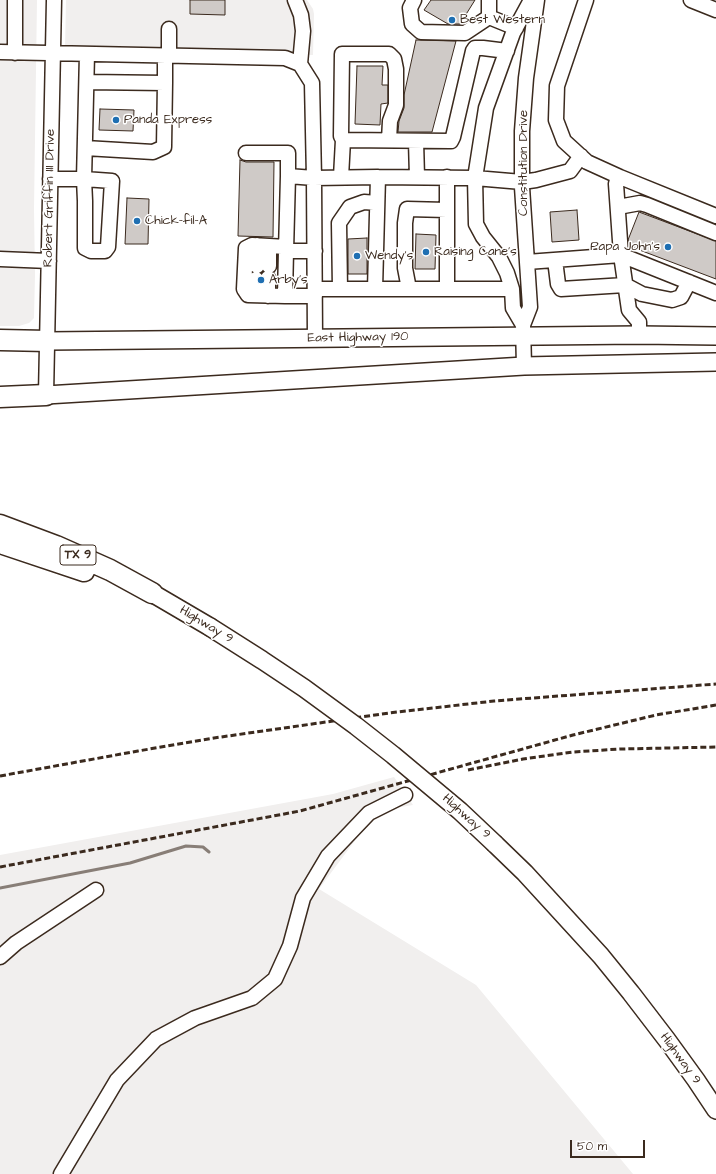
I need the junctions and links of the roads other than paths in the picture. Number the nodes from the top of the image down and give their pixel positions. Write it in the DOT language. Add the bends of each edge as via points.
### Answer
graph roads {
  1 [pos="15,0"];
  2 [pos="54,0"];
  3 [pos="295,0"];
  4 [pos="414,0"];
  5 [pos="488,0"];
  6 [pos="531,0"];
  7 [pos="537,0"];
  8 [pos="586,0"];
  9 [pos="691,0"];
  10 [pos="716,10"];
  11 [pos="489,17"];
  12 [pos="516,28"];
  13 [pos="169,29"];
  14 [pos="506,51"];
  15 [pos="0,52"];
  16 [pos="15,52"];
  17 [pos="53,53"];
  18 [pos="87,54"];
  19 [pos="167,56"];
  20 [pos="300,64"];
  21 [pos="87,82"];
  22 [pos="165,83"];
  23 [pos="343,140"];
  24 [pos="389,140"];
  25 [pos="416,141"];
  26 [pos="85,148"];
  27 [pos="246,152"];
  28 [pos="581,156"];
  29 [pos="288,176"];
  30 [pos="618,176"];
  31 [pos="341,177"];
  32 [pos="378,177"];
  33 [pos="417,177"];
  34 [pos="314,178"];
  35 [pos="447,178"];
  36 [pos="475,178"];
  37 [pos="50,179"];
  38 [pos="84,179"];
  39 [pos="522,182"];
  40 [pos="378,203"];
  41 [pos="618,207"];
  42 [pos="447,210"];
  43 [pos="716,216"];
  44 [pos="716,233"];
  45 [pos="263,246"];
  46 [pos="286,249"];
  47 [pos="315,251"];
  48 [pos="621,255"];
  49 [pos="0,259"];
  50 [pos="555,260"];
  51 [pos="49,261"];
  52 [pos="527,262"];
  53 [pos="689,282"];
  54 [pos="625,285"];
  55 [pos="340,289"];
  56 [pos="375,289"];
  57 [pos="409,289"];
  58 [pos="447,289"];
  59 [pos="512,289"];
  60 [pos="315,293"];
  61 [pos="716,293"];
  62 [pos="261,295"];
  63 [pos="285,296"];
  64 [pos="524,330"];
  65 [pos="639,335"];
  66 [pos="716,336"];
  67 [pos="315,339"];
  68 [pos="0,340"];
  69 [pos="48,341"];
  70 [pos="716,356"];
  71 [pos="708,362"];
  72 [pos="524,366"];
  73 [pos="46,395"];
  74 [pos="0,398"];
  75 [pos="0,525"];
  76 [pos="0,543"];
  77 [pos="152,593"];
  78 [pos="405,796"];
  79 [pos="96,890"];
  80 [pos="0,957"];
  81 [pos="716,1110"];
  82 [pos="61,1174"];
  1 -- 16 [label="street"];
  2 -- 17 [label="street, Robert Griffin III Drive"];
  3 -- 20 [label="street" via="301,15 303,31"];
  4 -- 11 [label="street" via="410,8 412,24 422,32 465,32"];
  5 -- 11 [label="street"];
  6 -- 12 [label="street"];
  7 -- 39 [label="street, Constitution Drive" via="522,123"];
  8 -- 28 [label="street" via="557,86 556,120 564,141"];
  9 -- 10 [label="street"];
  11 -- 12 [label="street"];
  12 -- 14 [label="street"];
  13 -- 19 [label="street"];
  14 -- 25 [label="street" via="483,48 475,48 473,51 451,141"];
  14 -- 36 [label="street" via="486,108"];
  15 -- 16 [label="street"];
  16 -- 17 [label="street"];
  17 -- 18 [label="street"];
  17 -- 37 [label="street, Robert Griffin III Drive"];
  18 -- 19 [label="street"];
  18 -- 21 [label="street"];
  19 -- 20 [label="street" via="285,58"];
  19 -- 22 [label="street"];
  20 -- 34 [label="street" via="312,83"];
  21 -- 22 [label="street"];
  21 -- 26 [label="street"];
  22 -- 26 [label="street" via="164,147 153,152"];
  23 -- 24 [label="street"];
  23 -- 24 [label="street" via="342,54 345,53 389,54 394,60 396,105 390,121"];
  23 -- 31 [label="street"];
  24 -- 25 [label="street"];
  25 -- 33 [label="street"];
  26 -- 38 [label="street"];
  27 -- 29 [label="street" via="288,153"];
  28 -- 30 [label="street" via="587,162"];
  28 -- 39 [label="street" via="570,171"];
  29 -- 34 [label="street"];
  29 -- 46 [label="street"];
  30 -- 41 [label="street"];
  30 -- 43 [label="street"];
  31 -- 32 [label="street"];
  31 -- 34 [label="street"];
  32 -- 33 [label="street"];
  32 -- 40 [label="street"];
  33 -- 35 [label="street"];
  34 -- 47 [label="street"];
  35 -- 36 [label="street"];
  35 -- 42 [label="street"];
  36 -- 39 [label="street"];
  36 -- 59 [label="street" via="476,224 499,257"];
  37 -- 38 [label="street"];
  37 -- 51 [label="street, Robert Griffin III Drive"];
  38 -- 38 [label="street" via="112,180 108,247 100,252 85,248"];
  39 -- 52 [label="street, Constitution Drive"];
  40 -- 55 [label="street" via="364,202 350,207 339,223"];
  40 -- 56 [label="street"];
  41 -- 44 [label="street" via="647,205"];
  41 -- 48 [label="street"];
  42 -- 57 [label="street" via="407,209 404,268"];
  42 -- 58 [label="street"];
  45 -- 46 [label="street"];
  45 -- 62 [label="street"];
  45 -- 62 [label="street" via="252,245 246,248 244,289 248,295"];
  46 -- 47 [label="street"];
  46 -- 63 [label="street"];
  47 -- 60 [label="street"];
  48 -- 50 [label="street"];
  48 -- 53 [label="street"];
  48 -- 54 [label="street"];
  49 -- 51 [label="street"];
  50 -- 52 [label="street"];
  50 -- 54 [label="street" via="561,289"];
  51 -- 69 [label="street, Robert Griffin III Drive"];
  52 -- 64 [label="street, Constitution Drive" via="530,307"];
  53 -- 54 [label="street" via="681,297 672,300 642,294"];
  53 -- 61 [label="street"];
  54 -- 65 [label="street" via="629,310 639,322"];
  55 -- 56 [label="street"];
  55 -- 60 [label="street"];
  56 -- 57 [label="street"];
  57 -- 58 [label="street"];
  58 -- 59 [label="street"];
  59 -- 64 [label="street" via="513,308"];
  60 -- 63 [label="street"];
  60 -- 67 [label="street"];
  62 -- 63 [label="street"];
  64 -- 65 [label="main road, East Highway 190"];
  64 -- 67 [label="main road, East Highway 190"];
  64 -- 72 [label="street, Constitution Drive"];
  65 -- 66 [label="main road, East Highway 190"];
  67 -- 69 [label="main road, East Highway 190"];
  68 -- 69 [label="highway, East Highway 190"];
  69 -- 73 [label="street, Robert Griffin III Drive"];
  70 -- 71 [label="main road"];
  71 -- 72 [label="main road"];
  72 -- 73 [label="main road"];
  73 -- 74 [label="highway"];
  75 -- 77 [label="highway, Highway 9 / TX 9" via="103,567"];
  76 -- 77 [label="highway, Highway 9 / TX 9"];
  77 -- 81 [label="main road, Highway 9 / TX 9, bridge" via="280,672 356,726 460,811 496,844 606,962 667,1040"];
  78 -- 82 [label="street" via="369,813 328,856 303,898 290,946 275,979 252,998 195,1018 156,1039 117,1080"];
  79 -- 80 [label="street" via="16,943"];
}
